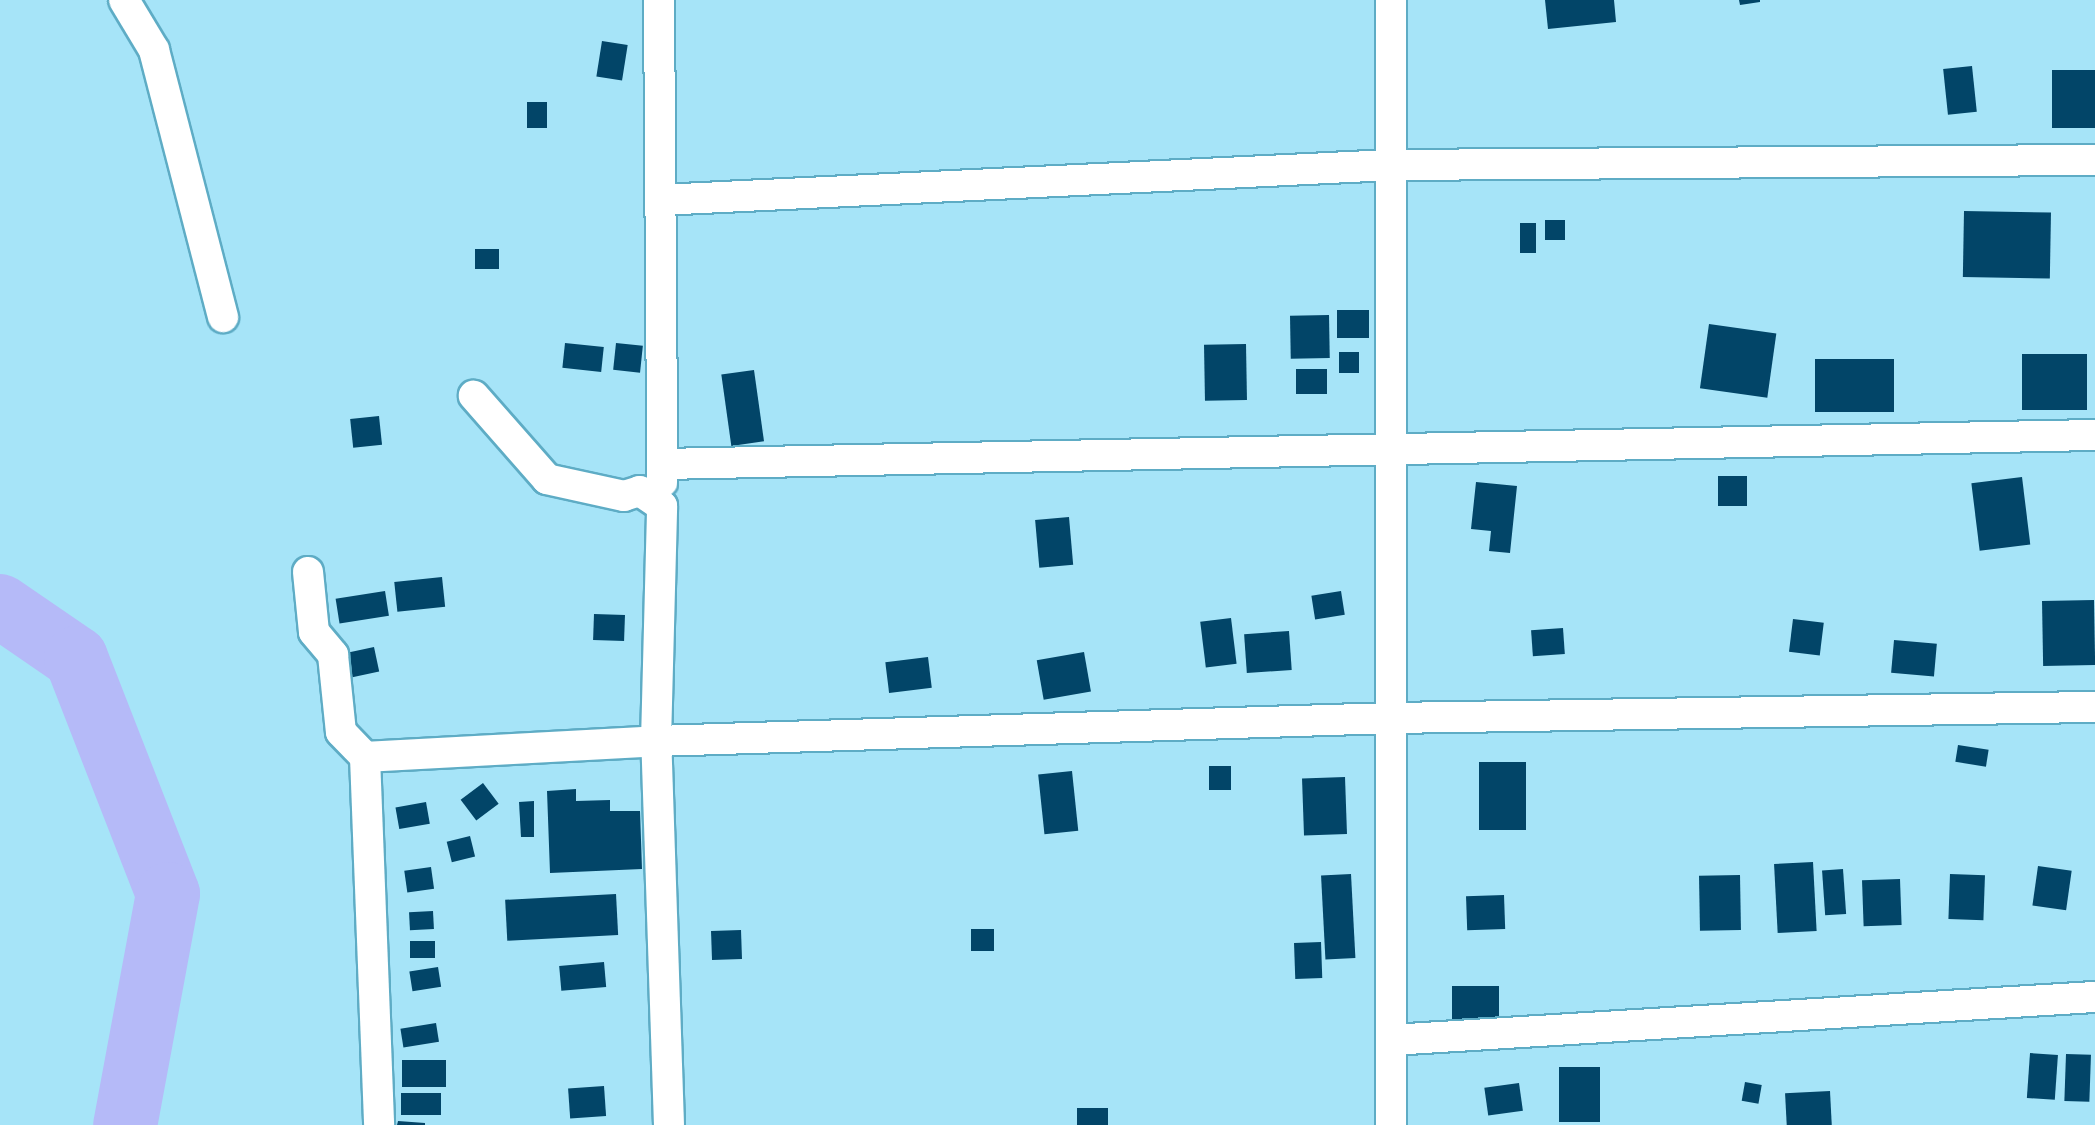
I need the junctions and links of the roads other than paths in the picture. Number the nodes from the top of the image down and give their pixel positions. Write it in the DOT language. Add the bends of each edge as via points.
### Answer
graph roads {
  1 [pos="124,0"];
  2 [pos="659,0"];
  3 [pos="1391,0"];
  4 [pos="2095,160"];
  5 [pos="1391,165"];
  6 [pos="660,200"];
  7 [pos="223,317"];
  8 [pos="474,396"];
  9 [pos="2095,435"];
  10 [pos="1391,452"];
  11 [pos="662,464"];
  12 [pos="662,506"];
  13 [pos="308,572"];
  14 [pos="2095,707"];
  15 [pos="1391,718"];
  16 [pos="656,741"];
  17 [pos="365,757"];
  18 [pos="2095,997"];
  19 [pos="1391,1040"];
  20 [pos="379,1125"];
  21 [pos="669,1125"];
  22 [pos="1391,1125"];
  1 -- 7 [label="street" via="154,50"];
  2 -- 6 [label="street"];
  3 -- 5 [label="street"];
  4 -- 5 [label="street"];
  5 -- 6 [label="street"];
  5 -- 10 [label="street"];
  6 -- 11 [label="street"];
  8 -- 12 [label="street" via="547,479 624,496 640,491"];
  9 -- 10 [label="street"];
  10 -- 11 [label="street"];
  10 -- 15 [label="street"];
  11 -- 12 [label="street"];
  12 -- 16 [label="street"];
  13 -- 17 [label="street" via="314,632 333,655 341,732"];
  14 -- 15 [label="street"];
  15 -- 16 [label="street"];
  15 -- 19 [label="street"];
  16 -- 17 [label="street"];
  16 -- 21 [label="street"];
  17 -- 20 [label="street"];
  18 -- 19 [label="street"];
  19 -- 22 [label="street"];
}
